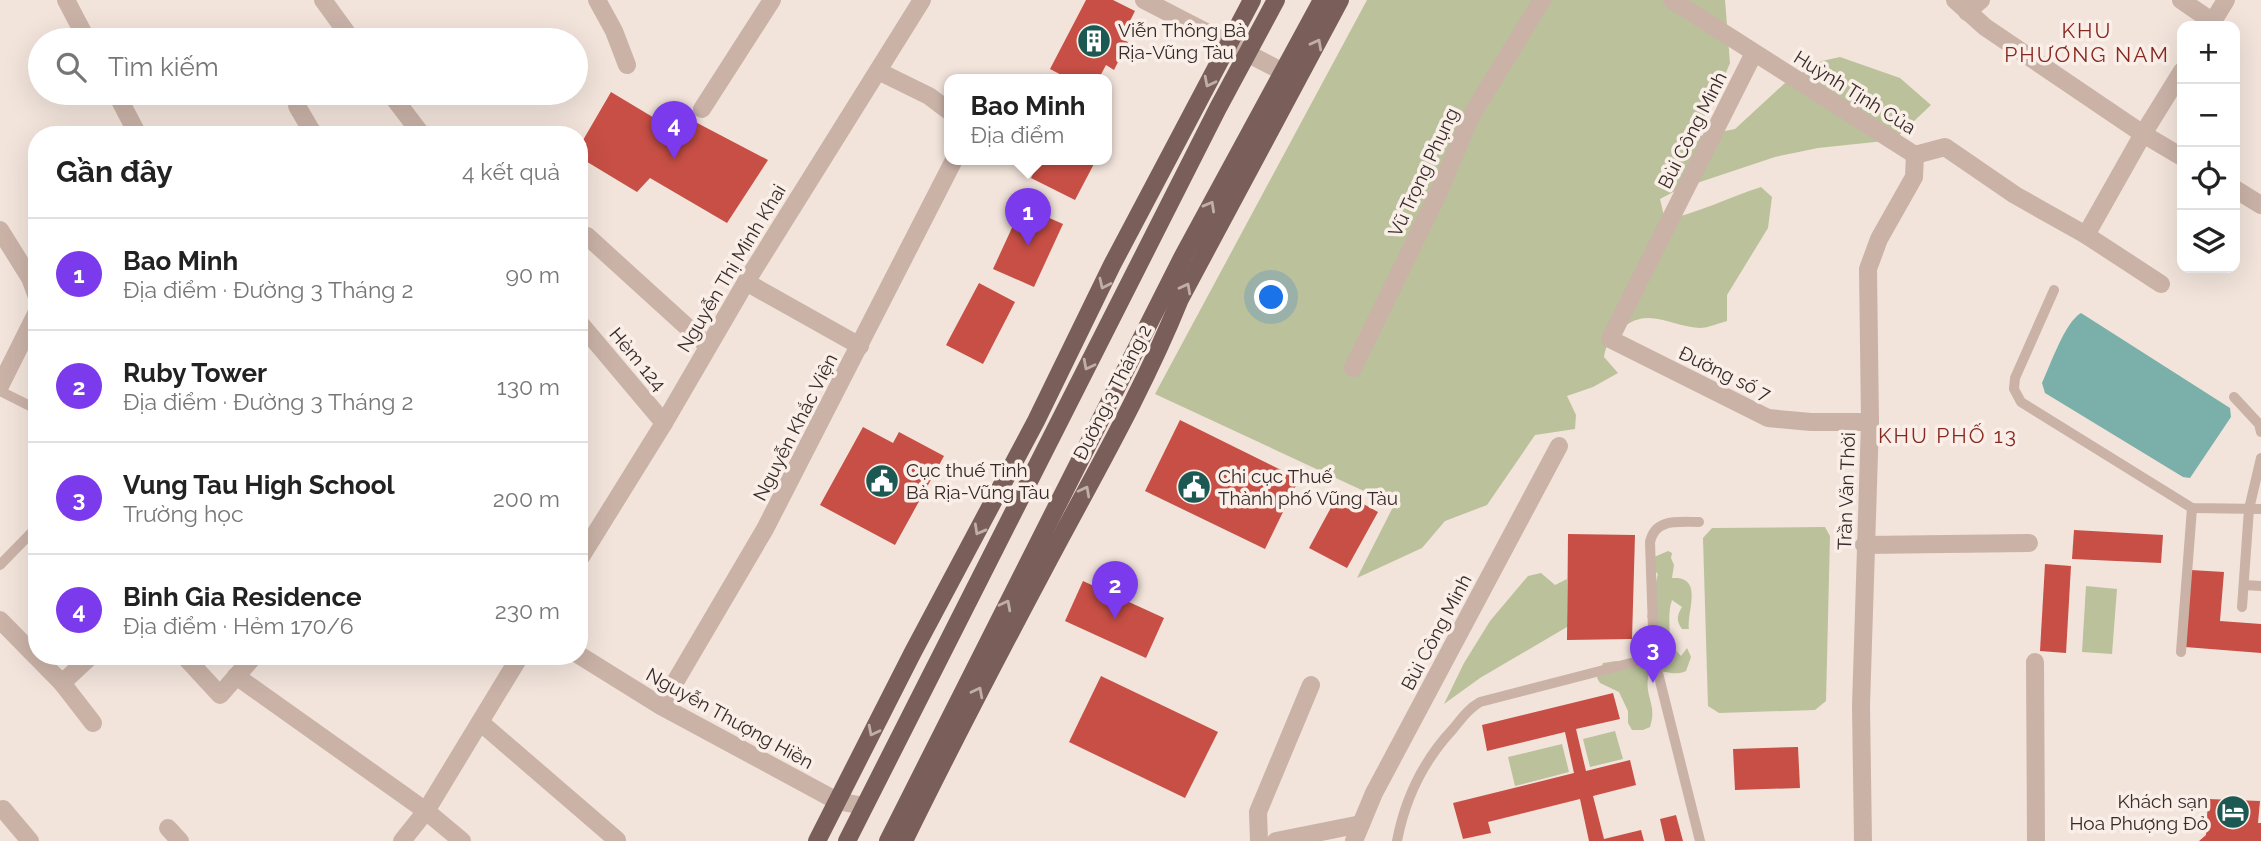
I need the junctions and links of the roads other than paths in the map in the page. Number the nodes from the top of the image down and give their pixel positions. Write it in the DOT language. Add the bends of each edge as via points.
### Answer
graph roads {
  1 [pos="66,0"];
  2 [pos="323,0"];
  3 [pos="597,0"];
  4 [pos="772,0"];
  5 [pos="922,0"];
  6 [pos="1144,0"];
  7 [pos="1252,0"];
  8 [pos="1276,0"];
  9 [pos="1322,0"];
  10 [pos="1340,0"];
  11 [pos="1542,0"];
  12 [pos="1672,0"];
  13 [pos="1981,0"];
  14 [pos="2181,0"];
  15 [pos="2226,0"];
  16 [pos="1961,6"];
  17 [pos="2207,21"];
  18 [pos="2213,21"];
  19 [pos="81,28"];
  20 [pos="343,28"];
  21 [pos="1228,44"];
  22 [pos="1754,53"];
  23 [pos="1247,54"];
  24 [pos="626,65"];
  25 [pos="878,71"];
  26 [pos="1291,76"];
  27 [pos="2177,79"];
  28 [pos="122,105"];
  29 [pos="399,105"];
  30 [pos="297,106"];
  31 [pos="944,107"];
  32 [pos="702,109"];
  33 [pos="133,126"];
  34 [pos="309,126"];
  35 [pos="415,126"];
  36 [pos="2143,134"];
  37 [pos="2177,154"];
  38 [pos="1915,155"];
  39 [pos="951,165"];
  40 [pos="2240,192"];
  41 [pos="2261,205"];
  42 [pos="0,230"];
  43 [pos="2086,235"];
  44 [pos="588,237"];
  45 [pos="28,275"];
  46 [pos="746,282"];
  47 [pos="2161,284"];
  48 [pos="2053,289"];
  49 [pos="28,328"];
  50 [pos="588,333"];
  51 [pos="1610,339"];
  52 [pos="708,346"];
  53 [pos="860,346"];
  54 [pos="1353,368"];
  55 [pos="0,389"];
  56 [pos="2234,397"];
  57 [pos="28,405"];
  58 [pos="1870,422"];
  59 [pos="664,423"];
  60 [pos="2261,432"];
  61 [pos="1559,446"];
  62 [pos="2261,458"];
  63 [pos="2192,508"];
  64 [pos="2249,509"];
  65 [pos="2261,509"];
  66 [pos="1699,522"];
  67 [pos="28,536"];
  68 [pos="2029,543"];
  69 [pos="588,545"];
  70 [pos="1864,545"];
  71 [pos="0,565"];
  72 [pos="2244,585"];
  73 [pos="2261,586"];
  74 [pos="2242,607"];
  75 [pos="0,620"];
  76 [pos="28,648"];
  77 [pos="2181,652"];
  78 [pos="1654,657"];
  79 [pos="588,661"];
  80 [pos="2035,662"];
  81 [pos="44,665"];
  82 [pos="81,665"];
  83 [pos="192,665"];
  84 [pos="246,665"];
  85 [pos="512,665"];
  86 [pos="236,676"];
  87 [pos="62,683"];
  88 [pos="1311,685"];
  89 [pos="661,706"];
  90 [pos="480,722"];
  91 [pos="93,723"];
  92 [pos="837,801"];
  93 [pos="864,806"];
  94 [pos="3,809"];
  95 [pos="426,811"];
  96 [pos="905,829"];
  97 [pos="1358,833"];
  98 [pos="617,840"];
  99 [pos="30,841"];
  100 [pos="402,841"];
  101 [pos="462,841"];
  102 [pos="817,841"];
  103 [pos="846,841"];
  104 [pos="888,841"];
  105 [pos="1259,841"];
  106 [pos="1276,841"];
  107 [pos="1397,841"];
  108 [pos="1700,841"];
  109 [pos="1863,841"];
  110 [pos="2036,841"];
  1 -- 19 [label="street"];
  2 -- 20 [label="street"];
  3 -- 24 [label="street"];
  4 -- 32 [label="street"];
  5 -- 25 [label="street, Nguyễn Thị Minh Khai"];
  6 -- 21 [label="street"];
  7 -- 21 [label="main road"];
  8 -- 23 [label="main road, Đường 3 Tháng 2"];
  9 -- 26 [label="main road, Đường 3 Tháng 2"];
  26 -- 10 [label="main road, Đường 3 Tháng 2, one-way"];
  11 -- 54 [label="street, Vũ Trọng Phụng" via="1471,116"];
  12 -- 22 [label="street, Huỳnh Tịnh Của"];
  13 -- 16 [label="street"];
  14 -- 17 [label="street"];
  15 -- 18 [label="street"];
  16 -- 36 [label="street"];
  21 -- 23 [label="street"];
  21 -- 92 [label="main road, one-way"];
  22 -- 38 [label="street, Huỳnh Tịnh Của"];
  22 -- 51 [label="street, Bùi Công Minh"];
  23 -- 26 [label="street"];
  23 -- 93 [label="main road, Đường 3 Tháng 2, one-way"];
  25 -- 31 [label="street"];
  25 -- 46 [label="street, Nguyễn Thị Minh Khai"];
  96 -- 26 [label="main road, Đường 3 Tháng 2, one-way" via="1183,256"];
  27 -- 36 [label="street"];
  28 -- 33 [label="street"];
  29 -- 35 [label="street"];
  30 -- 34 [label="street"];
  36 -- 37 [label="street"];
  36 -- 43 [label="street"];
  38 -- 43 [label="street, Huỳnh Tịnh Của" via="1945,147 2015,195"];
  38 -- 58 [label="street, Trần Văn Thời" via="1914,177 1879,239 1868,269"];
  39 -- 53 [label="street, Nguyễn Khắc Viện"];
  40 -- 41 [label="street"];
  42 -- 45 [label="street"];
  43 -- 47 [label="street, Huỳnh Tịnh Của"];
  44 -- 52 [label="street"];
  46 -- 52 [label="street, Nguyễn Thị Minh Khai"];
  46 -- 53 [label="street"];
  48 -- 63 [label="lane" via="2015,378 2014,389 2021,402"];
  49 -- 55 [label="street"];
  50 -- 59 [label="street, Hẻm 124"];
  51 -- 58 [label="street, Đường số 7" via="1768,418"];
  52 -- 59 [label="street, Nguyễn Thị Minh Khai"];
  53 -- 89 [label="street, Nguyễn Khắc Viện" via="765,529"];
  55 -- 57 [label="lane"];
  56 -- 60 [label="lane"];
  58 -- 70 [label="street, Trần Văn Thời"];
  59 -- 69 [label="street, Nguyễn Thị Minh Khai"];
  61 -- 97 [label="street, Bùi Công Minh" via="1374,793"];
  62 -- 64 [label="lane"];
  63 -- 64 [label="lane"];
  63 -- 77 [label="lane"];
  64 -- 65 [label="lane"];
  64 -- 72 [label="lane"];
  66 -- 78 [label="lane" via="1668,522 1651,533"];
  67 -- 71 [label="lane"];
  68 -- 70 [label="street"];
  70 -- 109 [label="street, Trần Văn Thời"];
  72 -- 73 [label="lane"];
  72 -- 74 [label="lane"];
  75 -- 76 [label="street"];
  78 -- 107 [label="lane" via="1470,708 1445,736 1418,779"];
  78 -- 108 [label="lane"];
  79 -- 89 [label="street, Nguyễn Thượng Hiền"];
  80 -- 110 [label="street"];
  81 -- 87 [label="street"];
  82 -- 87 [label="street"];
  83 -- 86 [label="street" via="220,695"];
  84 -- 86 [label="street"];
  85 -- 90 [label="street"];
  86 -- 95 [label="street"];
  87 -- 91 [label="street"];
  88 -- 105 [label="street" via="1258,812"];
  89 -- 92 [label="street, Nguyễn Thượng Hiền"];
  90 -- 95 [label="street"];
  90 -- 98 [label="street"];
  92 -- 93 [label="street, Nguyễn Thượng Hiền"];
  92 -- 102 [label="main road"];
  93 -- 103 [label="main road, Đường 3 Tháng 2"];
  94 -- 99 [label="street"];
  95 -- 100 [label="street"];
  95 -- 101 [label="street"];
  96 -- 104 [label="main road, Đường 3 Tháng 2"];
  97 -- 106 [label="street"];
}
